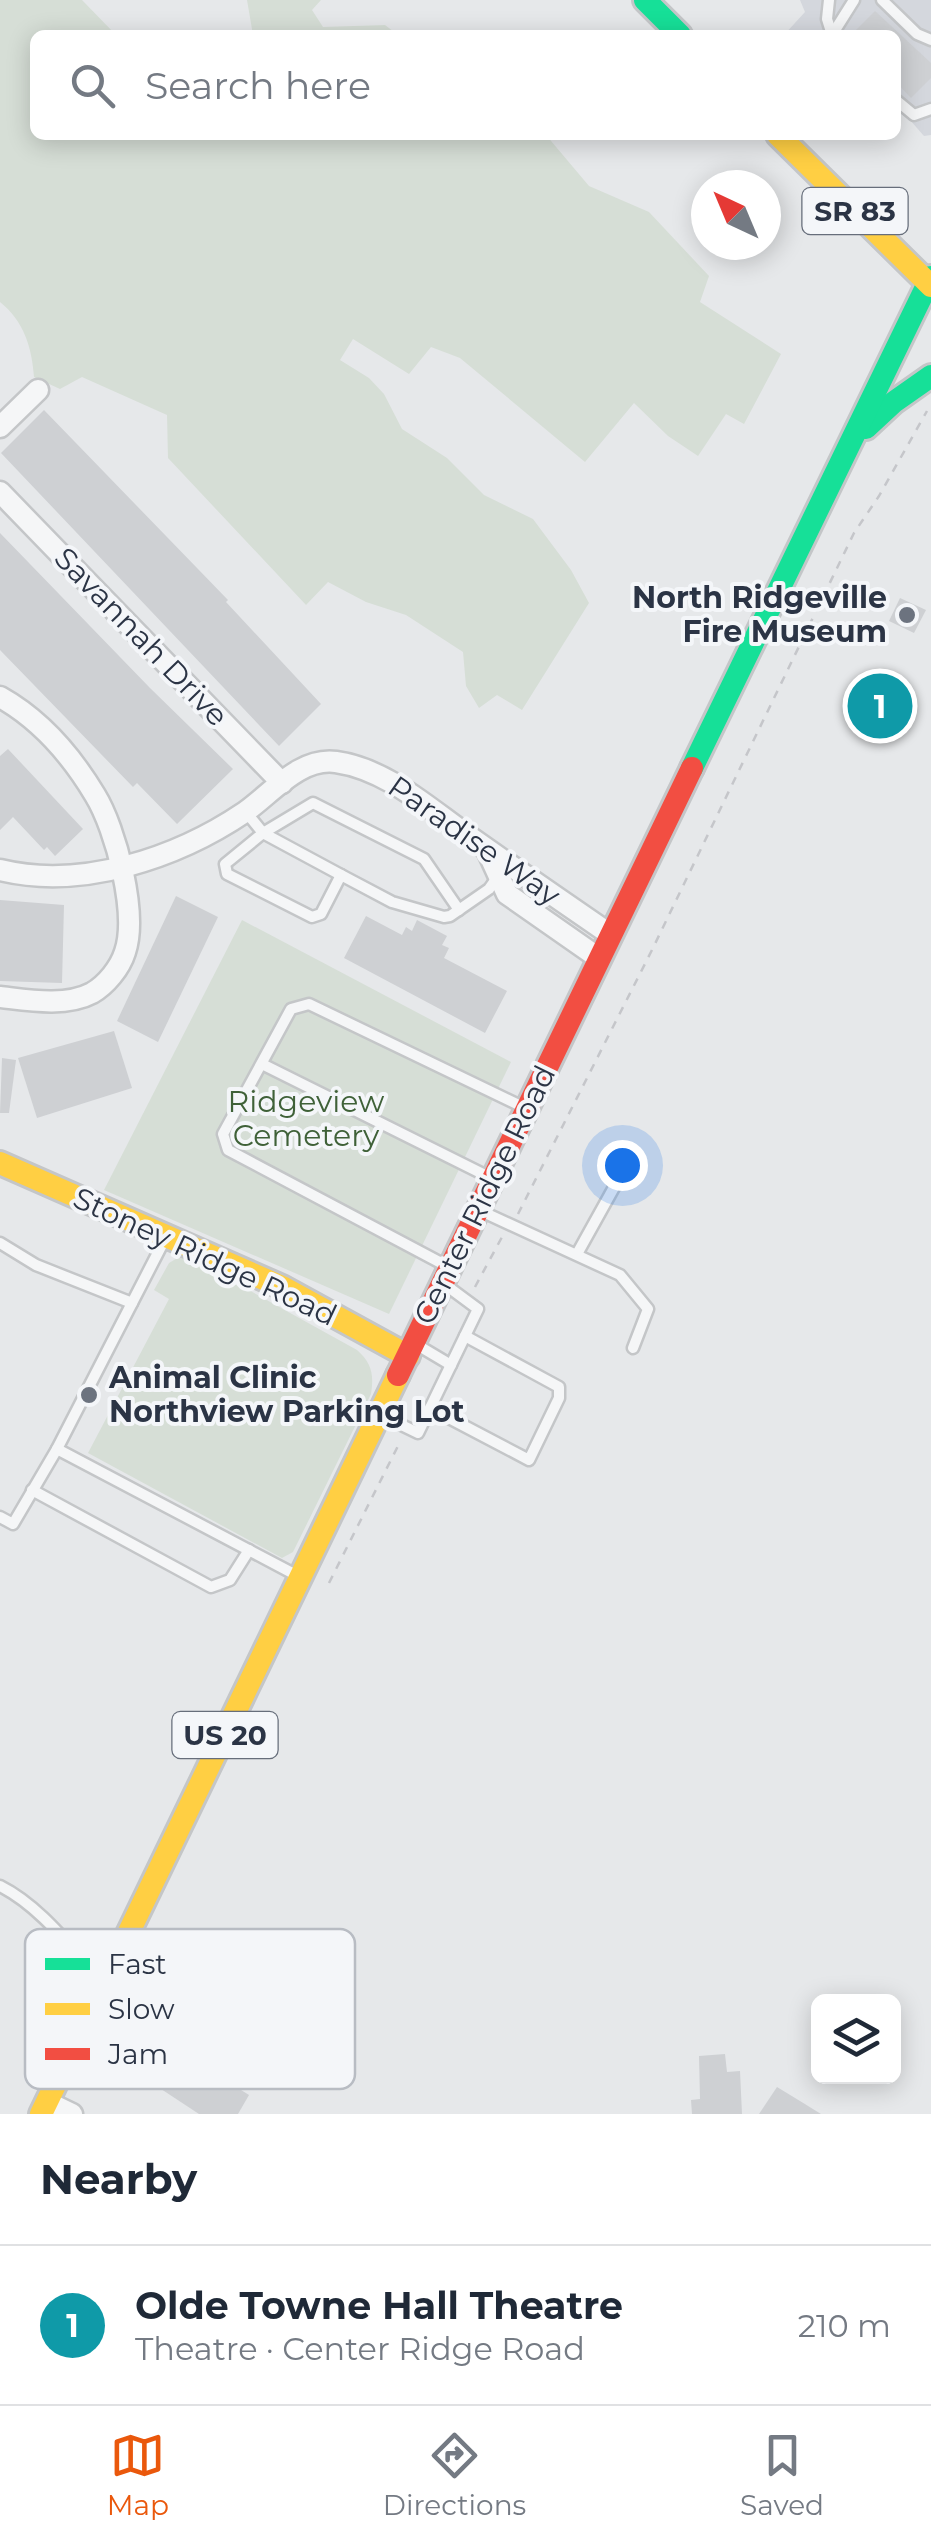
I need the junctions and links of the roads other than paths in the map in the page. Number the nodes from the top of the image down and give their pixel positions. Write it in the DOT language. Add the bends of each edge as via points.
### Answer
graph roads {
  1 [pos="646,0"];
  2 [pos="830,0"];
  3 [pos="854,0"];
  4 [pos="882,0"];
  5 [pos="675,30"];
  6 [pos="831,30"];
  7 [pos="835,30"];
  8 [pos="931,40"];
  9 [pos="901,104"];
  10 [pos="931,109"];
  11 [pos="783,140"];
  12 [pos="930,282"];
  13 [pos="931,376"];
  14 [pos="38,390"];
  15 [pos="0,427"];
  16 [pos="849,445"];
  17 [pos="0,492"];
  18 [pos="0,697"];
  19 [pos="282,783"];
  20 [pos="245,812"];
  21 [pos="263,834"];
  22 [pos="121,867"];
  23 [pos="503,869"];
  24 [pos="0,870"];
  25 [pos="342,875"];
  26 [pos="459,910"];
  27 [pos="612,935"];
  28 [pos="600,959"];
  29 [pos="0,998"];
  30 [pos="262,1064"];
  31 [pos="526,1109"];
  32 [pos="0,1162"];
  33 [pos="622,1173"];
  34 [pos="492,1178"];
  35 [pos="477,1210"];
  36 [pos="167,1236"];
  37 [pos="0,1243"];
  38 [pos="578,1254"];
  39 [pos="445,1274"];
  40 [pos="132,1303"];
  41 [pos="464,1336"];
  42 [pos="633,1348"];
  43 [pos="411,1350"];
  44 [pos="450,1365"];
  45 [pos="430,1408"];
  46 [pos="380,1414"];
  47 [pos="57,1449"];
  48 [pos="32,1490"];
  49 [pos="0,1517"];
  50 [pos="249,1550"];
  51 [pos="302,1578"];
  52 [pos="0,1886"];
  53 [pos="53,1929"];
  54 [pos="131,1929"];
  55 [pos="44,2108"];
  56 [pos="72,2114"];
  1 -- 5 [label="main road"];
  2 -- 6 [label="lane"];
  3 -- 7 [label="lane"];
  4 -- 8 [label="lane"];
  9 -- 10 [label="lane" via="914,115"];
  11 -- 12 [label="main road, SR 83"];
  12 -- 16 [label="main road, Center Ridge Road / US 20"];
  13 -- 16 [label="main road"];
  14 -- 15 [label="street"];
  16 -- 27 [label="main road, Center Ridge Road / US 20"];
  17 -- 19 [label="street, Savannah Drive"];
  18 -- 22 [label="street" via="37,722 77,770 96,797"];
  19 -- 20 [label="street, Paradise Way"];
  19 -- 23 [label="street, Paradise Way" via="307,766 332,761 381,775 486,848"];
  20 -- 21 [label="lane"];
  20 -- 22 [label="street, Paradise Way" via="181,848"];
  21 -- 25 [label="lane"];
  21 -- 25 [label="lane" via="228,859 228,874 312,917 322,914"];
  21 -- 26 [label="lane" via="307,805 319,805 424,859"];
  22 -- 24 [label="street, Paradise Way" via="27,876"];
  22 -- 29 [label="street" via="128,924 116,971 92,993 75,998"];
  23 -- 26 [label="lane"];
  23 -- 27 [label="street, Paradise Way"];
  23 -- 28 [label="street" via="507,894"];
  25 -- 26 [label="lane" via="400,904 444,917"];
  27 -- 28 [label="main road, Center Ridge Road / US 20"];
  28 -- 31 [label="main road, Center Ridge Road / US 20"];
  30 -- 31 [label="lane" via="291,1009 309,1004"];
  30 -- 34 [label="lane"];
  30 -- 39 [label="lane" via="223,1134 228,1150"];
  31 -- 34 [label="main road, Center Ridge Road / US 20"];
  32 -- 36 [label="main road, Stoney Ridge Road"];
  33 -- 38 [label="lane"];
  34 -- 35 [label="main road, Center Ridge Road / US 20"];
  35 -- 38 [label="lane"];
  35 -- 39 [label="main road, Center Ridge Road / US 20"];
  36 -- 40 [label="lane"];
  36 -- 43 [label="main road, Stoney Ridge Road"];
  37 -- 40 [label="lane"];
  38 -- 42 [label="lane" via="620,1274 648,1309"];
  39 -- 41 [label="lane" via="478,1308"];
  39 -- 43 [label="main road, Center Ridge Road / US 20"];
  40 -- 47 [label="lane"];
  41 -- 44 [label="lane"];
  41 -- 45 [label="lane" via="559,1387 559,1398 528,1460"];
  43 -- 44 [label="lane"];
  43 -- 46 [label="main road, Center Ridge Road / US 20"];
  44 -- 45 [label="lane"];
  45 -- 46 [label="lane" via="418,1433"];
  46 -- 51 [label="main road, Center Ridge Road / US 20"];
  47 -- 48 [label="lane"];
  47 -- 50 [label="lane"];
  48 -- 49 [label="lane" via="12,1524"];
  48 -- 50 [label="lane" via="210,1586 230,1580"];
  50 -- 51 [label="lane"];
  51 -- 54 [label="main road, Center Ridge Road / US 20"];
  52 -- 53 [label="lane"];
  55 -- 56 [label="street"];
}
